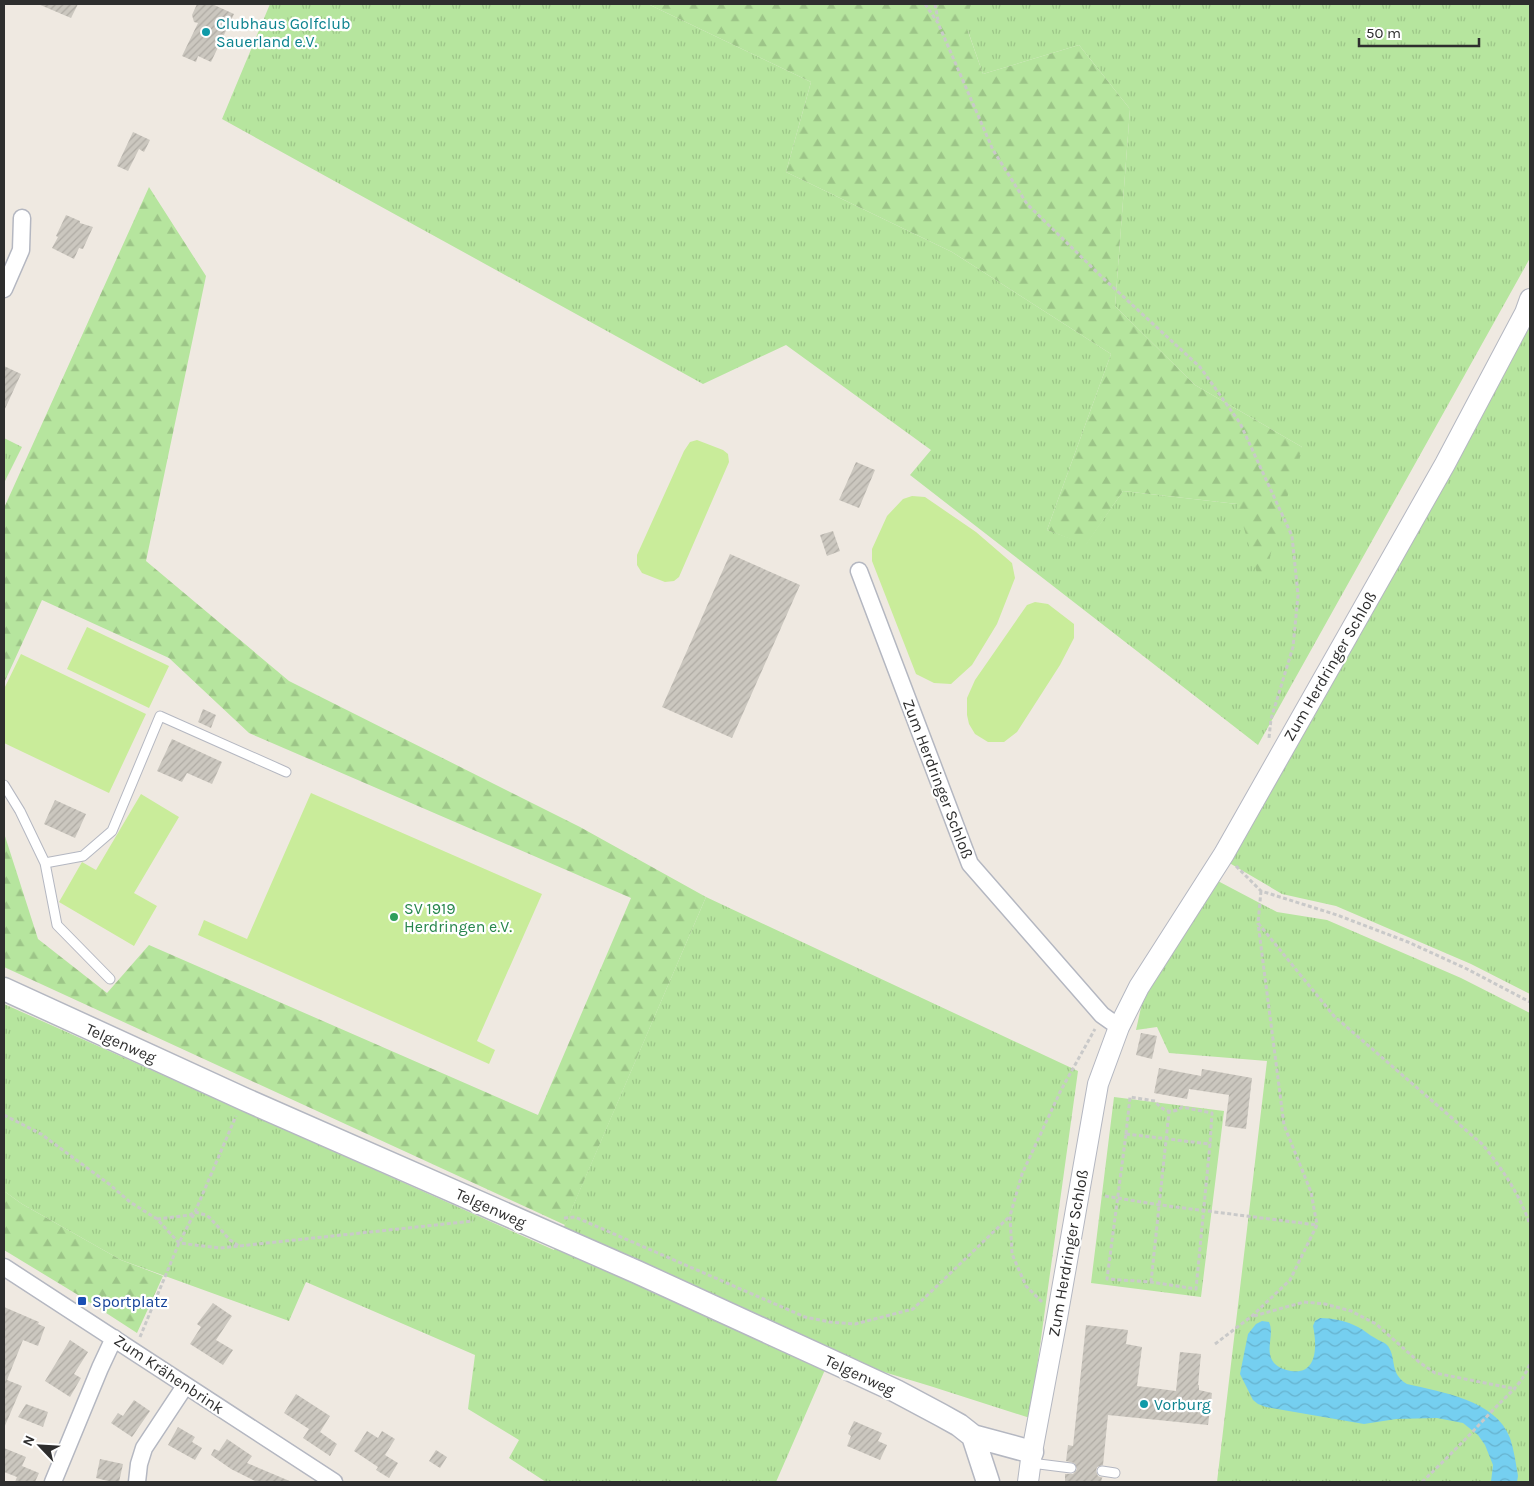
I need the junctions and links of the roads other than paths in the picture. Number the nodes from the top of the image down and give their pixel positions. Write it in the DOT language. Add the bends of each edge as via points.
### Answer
graph roads {
  1 [pos="22,218"];
  2 [pos="4,289"];
  3 [pos="1530,299"];
  4 [pos="859,571"];
  5 [pos="286,772"];
  6 [pos="4,786"];
  7 [pos="45,863"];
  8 [pos="110,979"];
  9 [pos="4,989"];
  10 [pos="1119,1027"];
  11 [pos="4,1267"];
  12 [pos="114,1338"];
  13 [pos="185,1386"];
  14 [pos="973,1436"];
  15 [pos="1030,1466"];
  16 [pos="1070,1468"];
  17 [pos="1102,1471"];
  18 [pos="1115,1473"];
  19 [pos="53,1482"];
  20 [pos="137,1482"];
  21 [pos="334,1482"];
  22 [pos="988,1482"];
  1 -- 2 [label="street" via="21,250"];
  3 -- 10 [label="street, Zum Herdringer Schloß" via="1446,464 1224,854 1139,987"];
  4 -- 10 [label="street, Zum Herdringer Schloß" via="970,864 1102,1015"];
  5 -- 7 [label="lane" via="160,716 112,832 83,856"];
  6 -- 7 [label="lane"];
  7 -- 8 [label="lane" via="57,925"];
  9 -- 14 [label="main road, Telgenweg" via="851,1370 941,1415"];
  10 -- 15 [label="street, Zum Herdringer Schloß" via="1098,1084"];
  11 -- 12 [label="street, Zum Krähenbrink"];
  12 -- 13 [label="street, Zum Krähenbrink"];
  12 -- 19 [label="street"];
  13 -- 20 [label="street" via="144,1448"];
  13 -- 21 [label="street, Zum Krähenbrink"];
  14 -- 15 [label="main road, Telgenweg"];
  14 -- 22 [label="main road"];
  15 -- 16 [label="lane"];
  17 -- 18 [label="lane"];
}
